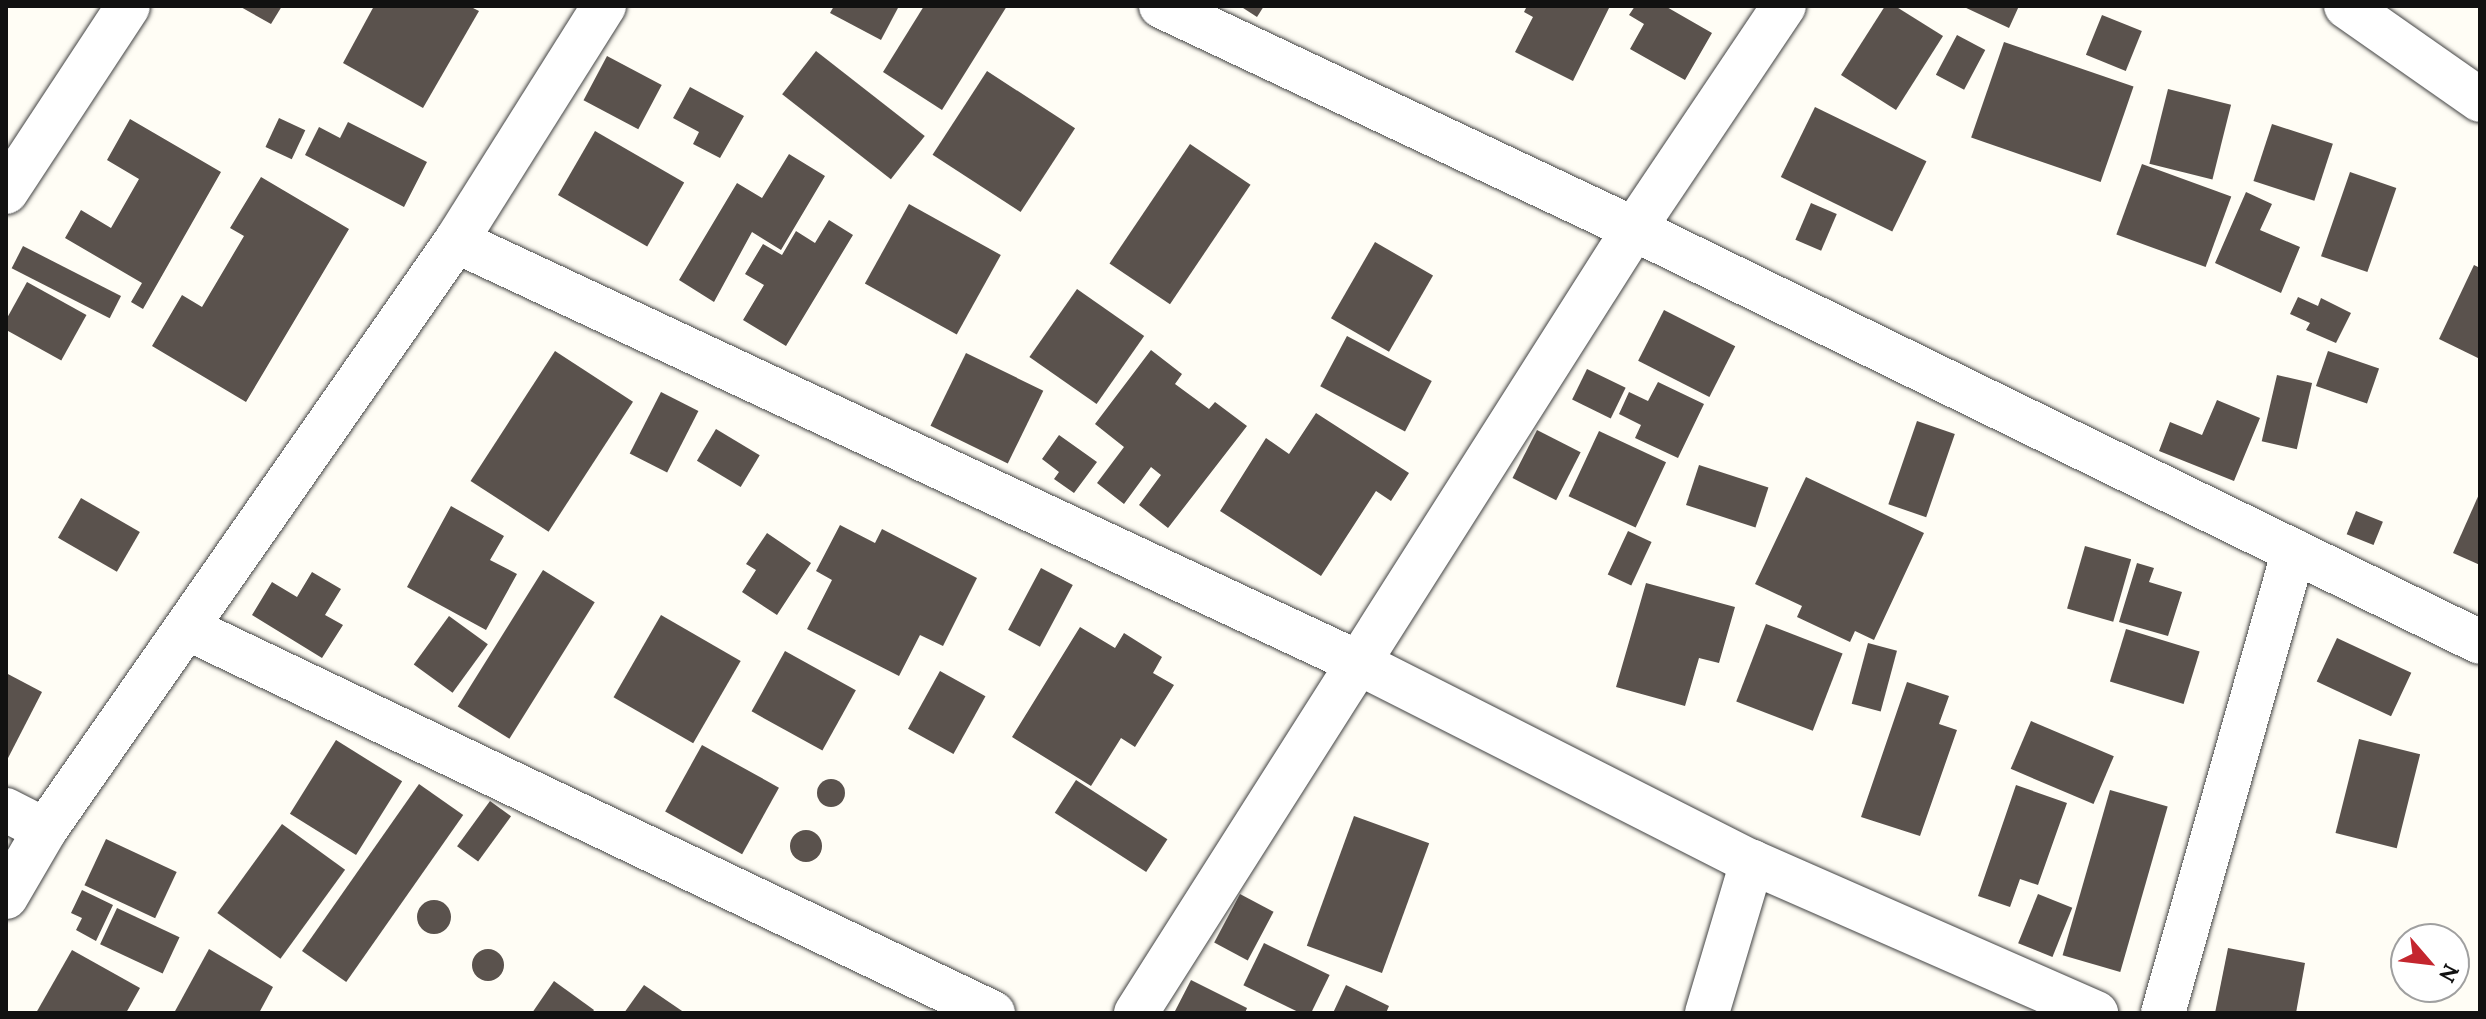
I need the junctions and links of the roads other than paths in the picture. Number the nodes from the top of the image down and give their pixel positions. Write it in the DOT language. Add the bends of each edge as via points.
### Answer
graph roads {
  1 [pos="128,6"];
  2 [pos="604,6"];
  3 [pos="1161,6"];
  4 [pos="1784,6"];
  5 [pos="2346,6"];
  6 [pos="2480,100"];
  7 [pos="6,192"];
  8 [pos="1634,229"];
  9 [pos="456,241"];
  10 [pos="2294,551"];
  11 [pos="189,629"];
  12 [pos="2480,642"];
  13 [pos="1359,663"];
  14 [pos="6,810"];
  15 [pos="45,830"];
  16 [pos="1752,862"];
  17 [pos="6,897"];
  18 [pos="993,1013"];
  19 [pos="1136,1013"];
  20 [pos="1707,1013"];
  21 [pos="2096,1013"];
  22 [pos="2163,1013"];
  1 -- 7 [label="street"];
  2 -- 9 [label="street"];
  3 -- 8 [label="street"];
  4 -- 8 [label="street"];
  5 -- 6 [label="street"];
  8 -- 10 [label="street"];
  8 -- 13 [label="street"];
  9 -- 11 [label="street"];
  9 -- 13 [label="street"];
  10 -- 12 [label="street"];
  10 -- 22 [label="street"];
  11 -- 15 [label="street"];
  11 -- 18 [label="street"];
  13 -- 16 [label="street"];
  13 -- 19 [label="street"];
  14 -- 15 [label="street"];
  15 -- 17 [label="street"];
  16 -- 20 [label="street"];
  16 -- 21 [label="street"];
}
